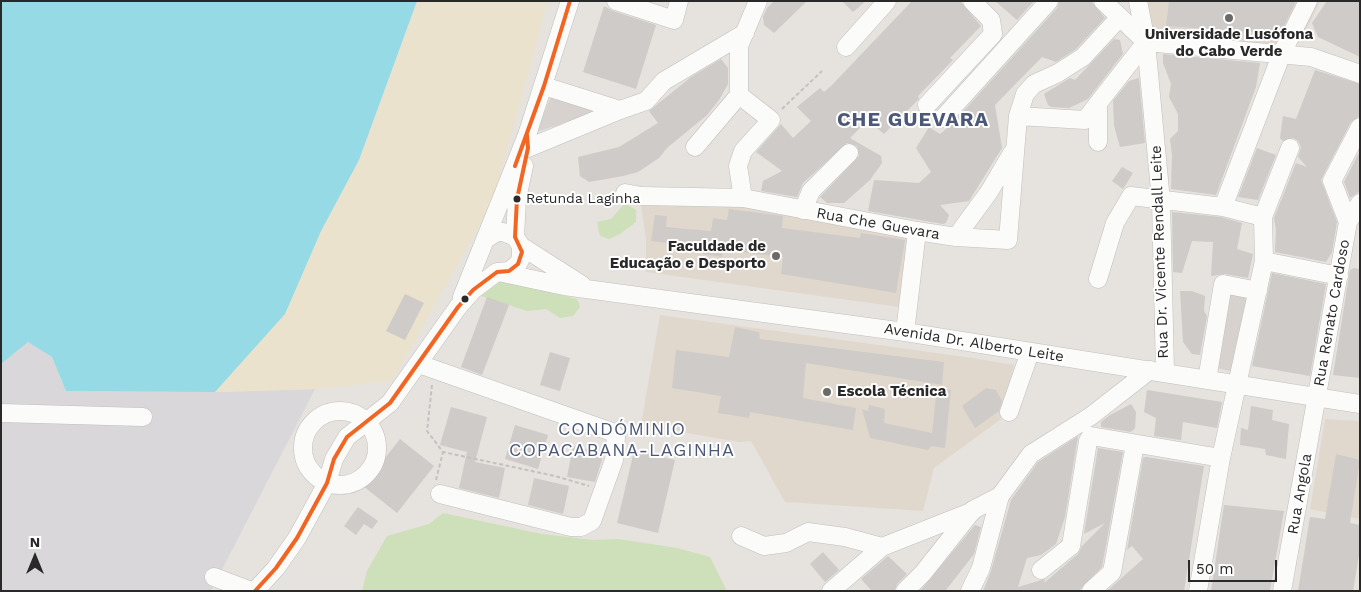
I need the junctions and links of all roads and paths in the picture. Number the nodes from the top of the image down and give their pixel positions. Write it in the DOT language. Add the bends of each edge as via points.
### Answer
graph roads {
  1 [pos="570,1"];
  2 [pos="616,1"];
  3 [pos="679,1"];
  4 [pos="758,1"];
  5 [pos="887,1"];
  6 [pos="972,1"];
  7 [pos="1049,1"];
  8 [pos="1103,1"];
  9 [pos="1138,1"];
  10 [pos="1308,1"];
  11 [pos="1120,17"];
  12 [pos="745,33"];
  13 [pos="1146,42"];
  14 [pos="846,47"];
  15 [pos="1282,54"];
  16 [pos="822,71"];
  17 [pos="1360,74"];
  18 [pos="544,86"];
  19 [pos="739,95"];
  20 [pos="1098,103"];
  21 [pos="927,105"];
  22 [pos="620,110"];
  23 [pos="1018,116"];
  24 [pos="943,118"];
  25 [pos="771,120"];
  26 [pos="1360,127"];
  27 [pos="527,141"];
  28 [pos="1098,142"];
  29 [pos="696,147"];
  30 [pos="1015,148"];
  31 [pos="1290,148"];
  32 [pos="849,153"];
  33 [pos="625,193"];
  34 [pos="744,198"];
  35 [pos="1161,201"];
  36 [pos="1360,203"];
  37 [pos="1223,207"];
  38 [pos="804,210"];
  39 [pos="1263,217"];
  40 [pos="1348,222"];
  41 [pos="918,232"];
  42 [pos="956,237"];
  43 [pos="518,242"];
  44 [pos="483,244"];
  45 [pos="1264,261"];
  46 [pos="500,272"];
  47 [pos="1338,276"];
  48 [pos="1098,279"];
  49 [pos="587,288"];
  50 [pos="1258,291"];
  51 [pos="458,307"];
  52 [pos="905,332"];
  53 [pos="1030,352"];
  54 [pos="419,364"];
  55 [pos="1157,371"];
  56 [pos="1207,380"];
  57 [pos="432,385"];
  58 [pos="1238,385"];
  59 [pos="1317,397"];
  60 [pos="1360,404"];
  61 [pos="1009,412"];
  62 [pos="1,413"];
  63 [pos="143,416"];
  64 [pos="366,421"];
  65 [pos="1135,444"];
  66 [pos="443,452"];
  67 [pos="1221,458"];
  68 [pos="327,483"];
  69 [pos="591,487"];
  70 [pos="440,494"];
  71 [pos="1000,496"];
  72 [pos="974,510"];
  73 [pos="741,536"];
  74 [pos="882,547"];
  75 [pos="1041,570"];
  76 [pos="214,577"];
  77 [pos="251,591"];
  78 [pos="255,591"];
  79 [pos="831,591"];
  80 [pos="905,591"];
  81 [pos="970,591"];
  82 [pos="1091,591"];
  83 [pos="1198,591"];
  84 [pos="1282,591"];
  1 -- 18 [label="street"];
  2 -- 3 [label="street" via="674,20"];
  4 -- 12 [label="street"];
  5 -- 14 [label="street"];
  6 -- 21 [label="street" via="992,20 993,34"];
  7 -- 24 [label="street"];
  8 -- 11 [label="street"];
  9 -- 13 [label="street, Rua Dr. Vicente Rendall Leite"];
  10 -- 15 [label="street"];
  11 -- 13 [label="street"];
  11 -- 23 [label="street, Rua Che Guevara" via="1083,57 1034,84 1025,94"];
  12 -- 19 [label="street" via="739,46"];
  12 -- 22 [label="street" via="664,81 646,101"];
  13 -- 15 [label="street"];
  13 -- 20 [label="street"];
  13 -- 35 [label="street, Rua Dr. Vicente Rendall Leite"];
  15 -- 17 [label="street" via="1311,57"];
  15 -- 37 [label="street"];
  16 -- 25 [label="path"];
  18 -- 22 [label="street"];
  18 -- 27 [label="street"];
  19 -- 25 [label="street"];
  19 -- 29 [label="street"];
  20 -- 23 [label="street" via="1085,120"];
  20 -- 28 [label="street"];
  22 -- 27 [label="street"];
  23 -- 30 [label="street, Rua Che Guevara"];
  25 -- 34 [label="street" via="742,150 738,166"];
  26 -- 40 [label="street" via="1332,181"];
  27 -- 43 [label="street" via="518,199"];
  27 -- 44 [label="street"];
  30 -- 42 [label="street" via="989,192"];
  30 -- 42 [label="street, Rua Che Guevara" via="1008,240"];
  31 -- 39 [label="street"];
  32 -- 38 [label="street" via="811,191"];
  33 -- 34 [label="street, Rua Che Guevara"];
  34 -- 38 [label="street, Rua Che Guevara"];
  35 -- 37 [label="street"];
  35 -- 48 [label="street" via="1131,196 1115,223"];
  35 -- 55 [label="street, Rua Dr. Vicente Rendall Leite"];
  36 -- 40 [label="street, Rua Renato Cardoso"];
  37 -- 39 [label="street"];
  38 -- 41 [label="street, Rua Che Guevara"];
  39 -- 45 [label="street"];
  40 -- 47 [label="street, Rua Renato Cardoso"];
  41 -- 42 [label="street, Rua Che Guevara"];
  41 -- 52 [label="street"];
  43 -- 44 [label="street" via="510,234 497,232"];
  43 -- 46 [label="street" via="518,264"];
  43 -- 49 [label="street, Avenida Dr. Alberto Leite"];
  44 -- 46 [label="street" via="482,261 491,270"];
  44 -- 51 [label="street"];
  45 -- 47 [label="street"];
  45 -- 50 [label="street"];
  46 -- 49 [label="street, Avenida Dr. Alberto Leite"];
  46 -- 51 [label="street" via="473,290"];
  47 -- 59 [label="street, Rua Renato Cardoso"];
  49 -- 52 [label="street, Avenida Dr. Alberto Leite"];
  50 -- 56 [label="street" via="1223,284"];
  50 -- 58 [label="street"];
  51 -- 54 [label="street"];
  52 -- 53 [label="street, Avenida Dr. Alberto Leite"];
  53 -- 55 [label="street, Avenida Dr. Alberto Leite"];
  53 -- 61 [label="street"];
  54 -- 64 [label="street" via="390,403"];
  54 -- 70 [label="street" via="612,432 616,437 614,460 592,521 581,527"];
  55 -- 56 [label="street, Avenida Dr. Alberto Leite"];
  55 -- 71 [label="street" via="1031,454"];
  56 -- 58 [label="street, Avenida Dr. Alberto Leite"];
  57 -- 66 [label="path" via="427,431"];
  58 -- 59 [label="street, Avenida Dr. Alberto Leite"];
  58 -- 67 [label="street"];
  59 -- 60 [label="street, Avenida Dr. Alberto Leite"];
  59 -- 84 [label="street, Rua Angola"];
  62 -- 63 [label="street"];
  64 -- 68 [label="street" via="347,437 334,459"];
  64 -- 68 [label="street" via="377,436 375,464 355,482"];
  64 -- 68 [label="street" via="352,411 330,411 308,427 303,439 305,462 310,471"];
  65 -- 67 [label="street"];
  65 -- 75 [label="street" via="1091,436 1088,440 1071,546"];
  65 -- 82 [label="street" via="1112,572"];
  66 -- 69 [label="path"];
  66 -- 70 [label="path" via="436,482"];
  67 -- 83 [label="street"];
  68 -- 78 [label="street" via="297,538"];
  71 -- 72 [label="street"];
  71 -- 81 [label="street" via="981,568"];
  72 -- 74 [label="street"];
  72 -- 80 [label="street"];
  73 -- 74 [label="street" via="764,546 786,543 808,532"];
  74 -- 79 [label="street"];
  76 -- 77 [label="street"];
}
